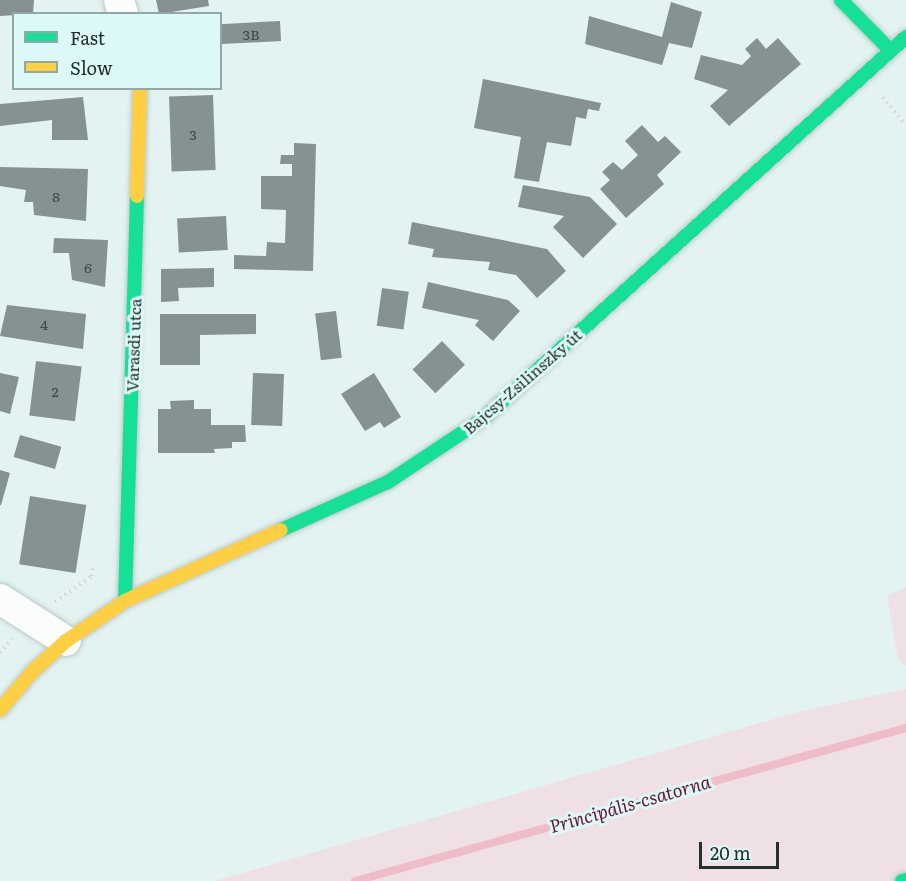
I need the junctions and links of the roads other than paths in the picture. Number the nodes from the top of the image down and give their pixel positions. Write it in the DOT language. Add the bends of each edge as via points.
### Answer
graph roads {
  1 [pos="841,0"];
  2 [pos="906,37"];
  3 [pos="890,50"];
  4 [pos="140,90"];
  5 [pos="0,600"];
  6 [pos="125,602"];
  7 [pos="66,641"];
  8 [pos="0,710"];
  1 -- 3 [label="street"];
  2 -- 3 [label="street, Bajcsy-Zsilinszky út"];
  3 -- 6 [label="street, Bajcsy-Zsilinszky út" via="483,419 388,482"];
  4 -- 6 [label="street, Varasdi utca"];
  5 -- 7 [label="street"];
  6 -- 7 [label="street, Bajcsy-Zsilinszky út"];
  7 -- 8 [label="street, Bajcsy-Zsilinszky út" via="32,672"];
}
